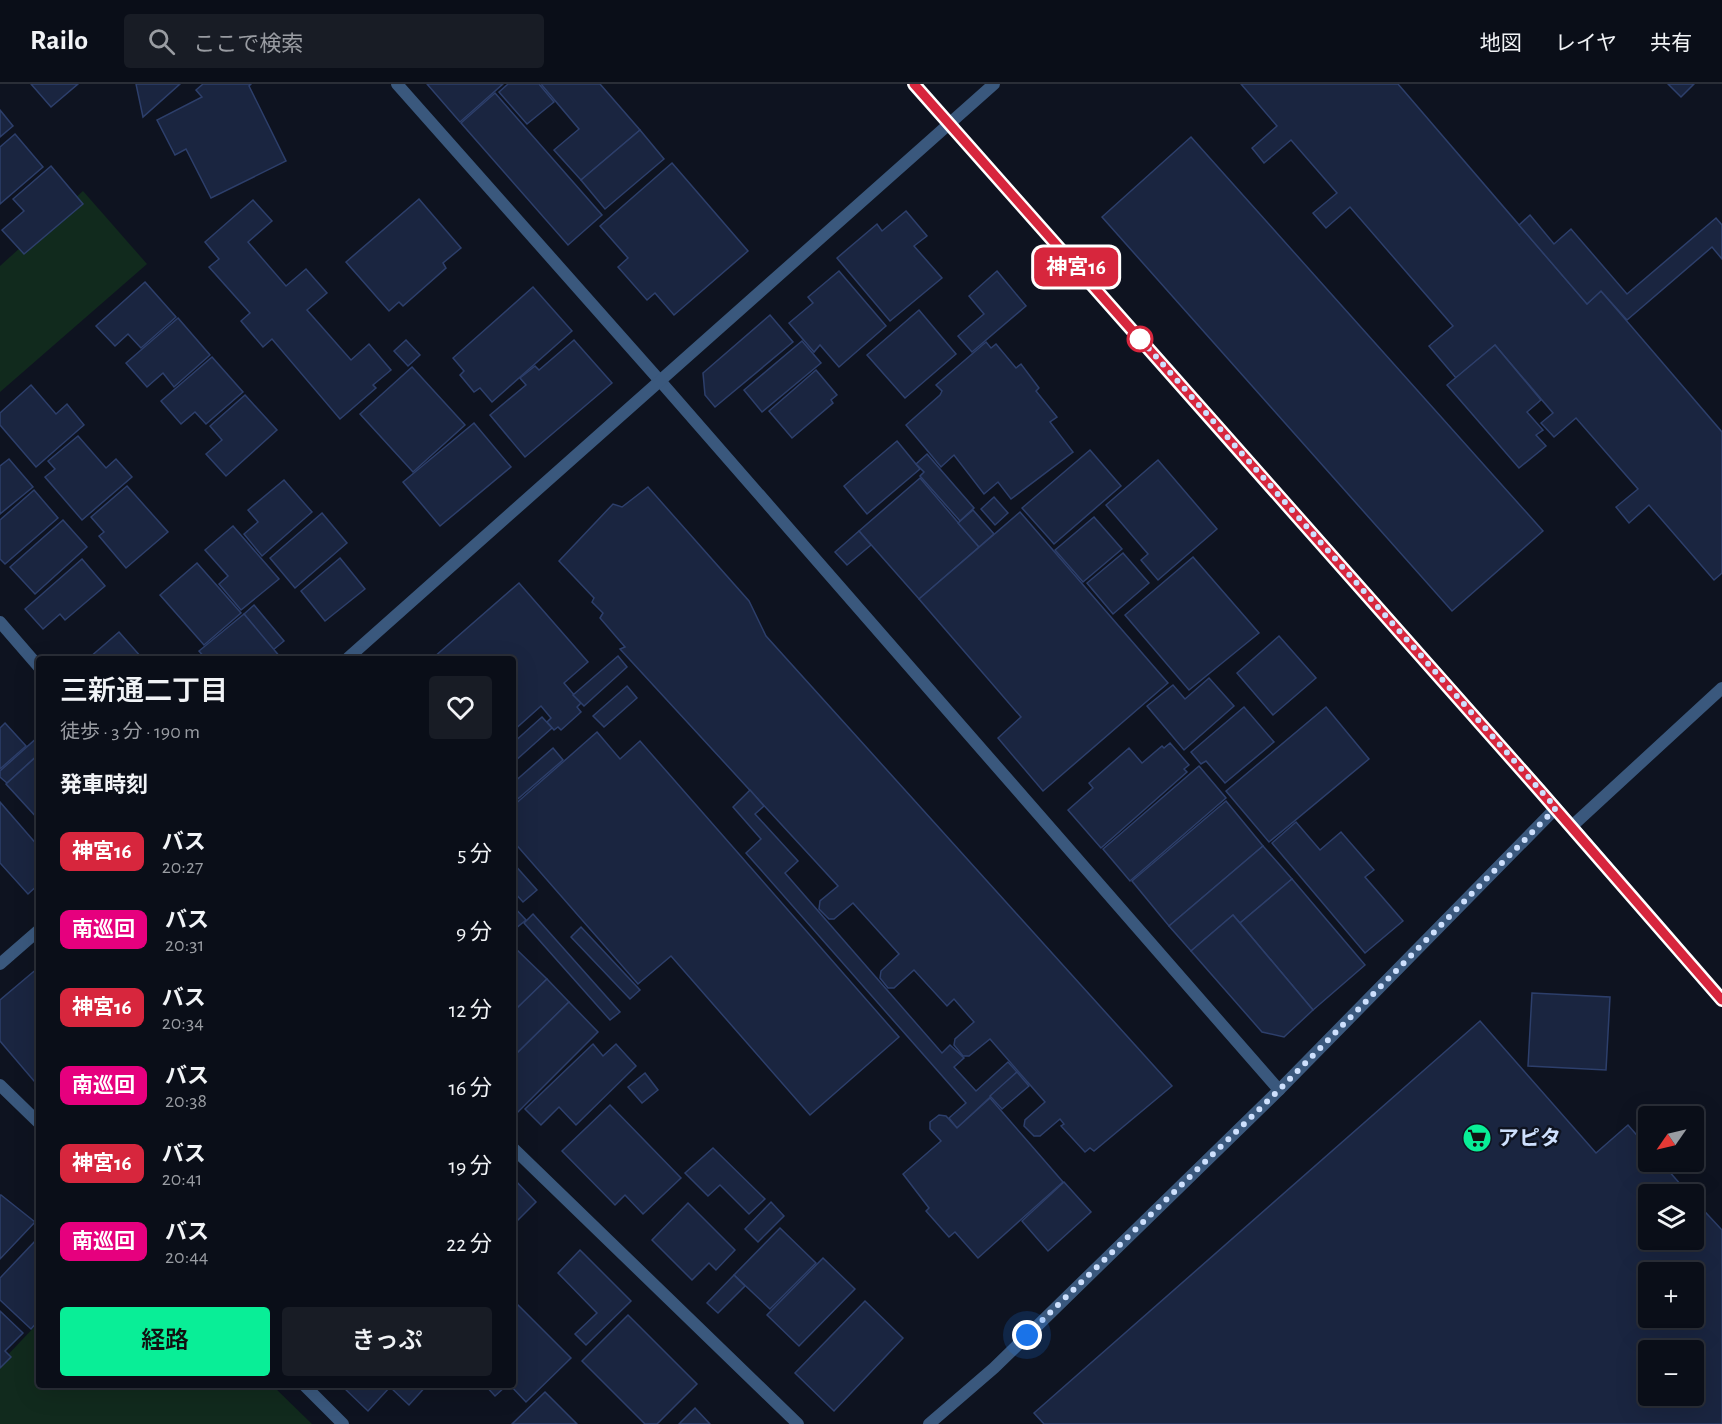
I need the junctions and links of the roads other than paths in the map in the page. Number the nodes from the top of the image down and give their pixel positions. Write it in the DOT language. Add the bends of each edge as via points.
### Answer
graph roads {
  1 [pos="397,84"];
  2 [pos="914,84"];
  3 [pos="994,84"];
  4 [pos="949,124"];
  5 [pos="661,382"];
  6 [pos="0,622"];
  7 [pos="350,656"];
  8 [pos="36,664"];
  9 [pos="1722,688"];
  10 [pos="1556,808"];
  11 [pos="1571,827"];
  12 [pos="36,933"];
  13 [pos="0,964"];
  14 [pos="1722,1000"];
  15 [pos="0,1085"];
  16 [pos="1279,1090"];
  17 [pos="36,1120"];
  18 [pos="516,1151"];
  19 [pos="307,1388"];
  20 [pos="343,1424"];
  21 [pos="798,1424"];
  22 [pos="929,1424"];
  1 -- 5 [label="street"];
  2 -- 4 [label="street"];
  3 -- 4 [label="street"];
  4 -- 5 [label="street"];
  4 -- 10 [label="street"];
  5 -- 7 [label="street"];
  5 -- 16 [label="street"];
  6 -- 8 [label="street"];
  9 -- 11 [label="street"];
  10 -- 11 [label="street"];
  10 -- 16 [label="street"];
  11 -- 14 [label="street"];
  12 -- 13 [label="street"];
  15 -- 17 [label="street"];
  16 -- 22 [label="street" via="994,1368"];
  18 -- 21 [label="street"];
  19 -- 20 [label="street"];
}
